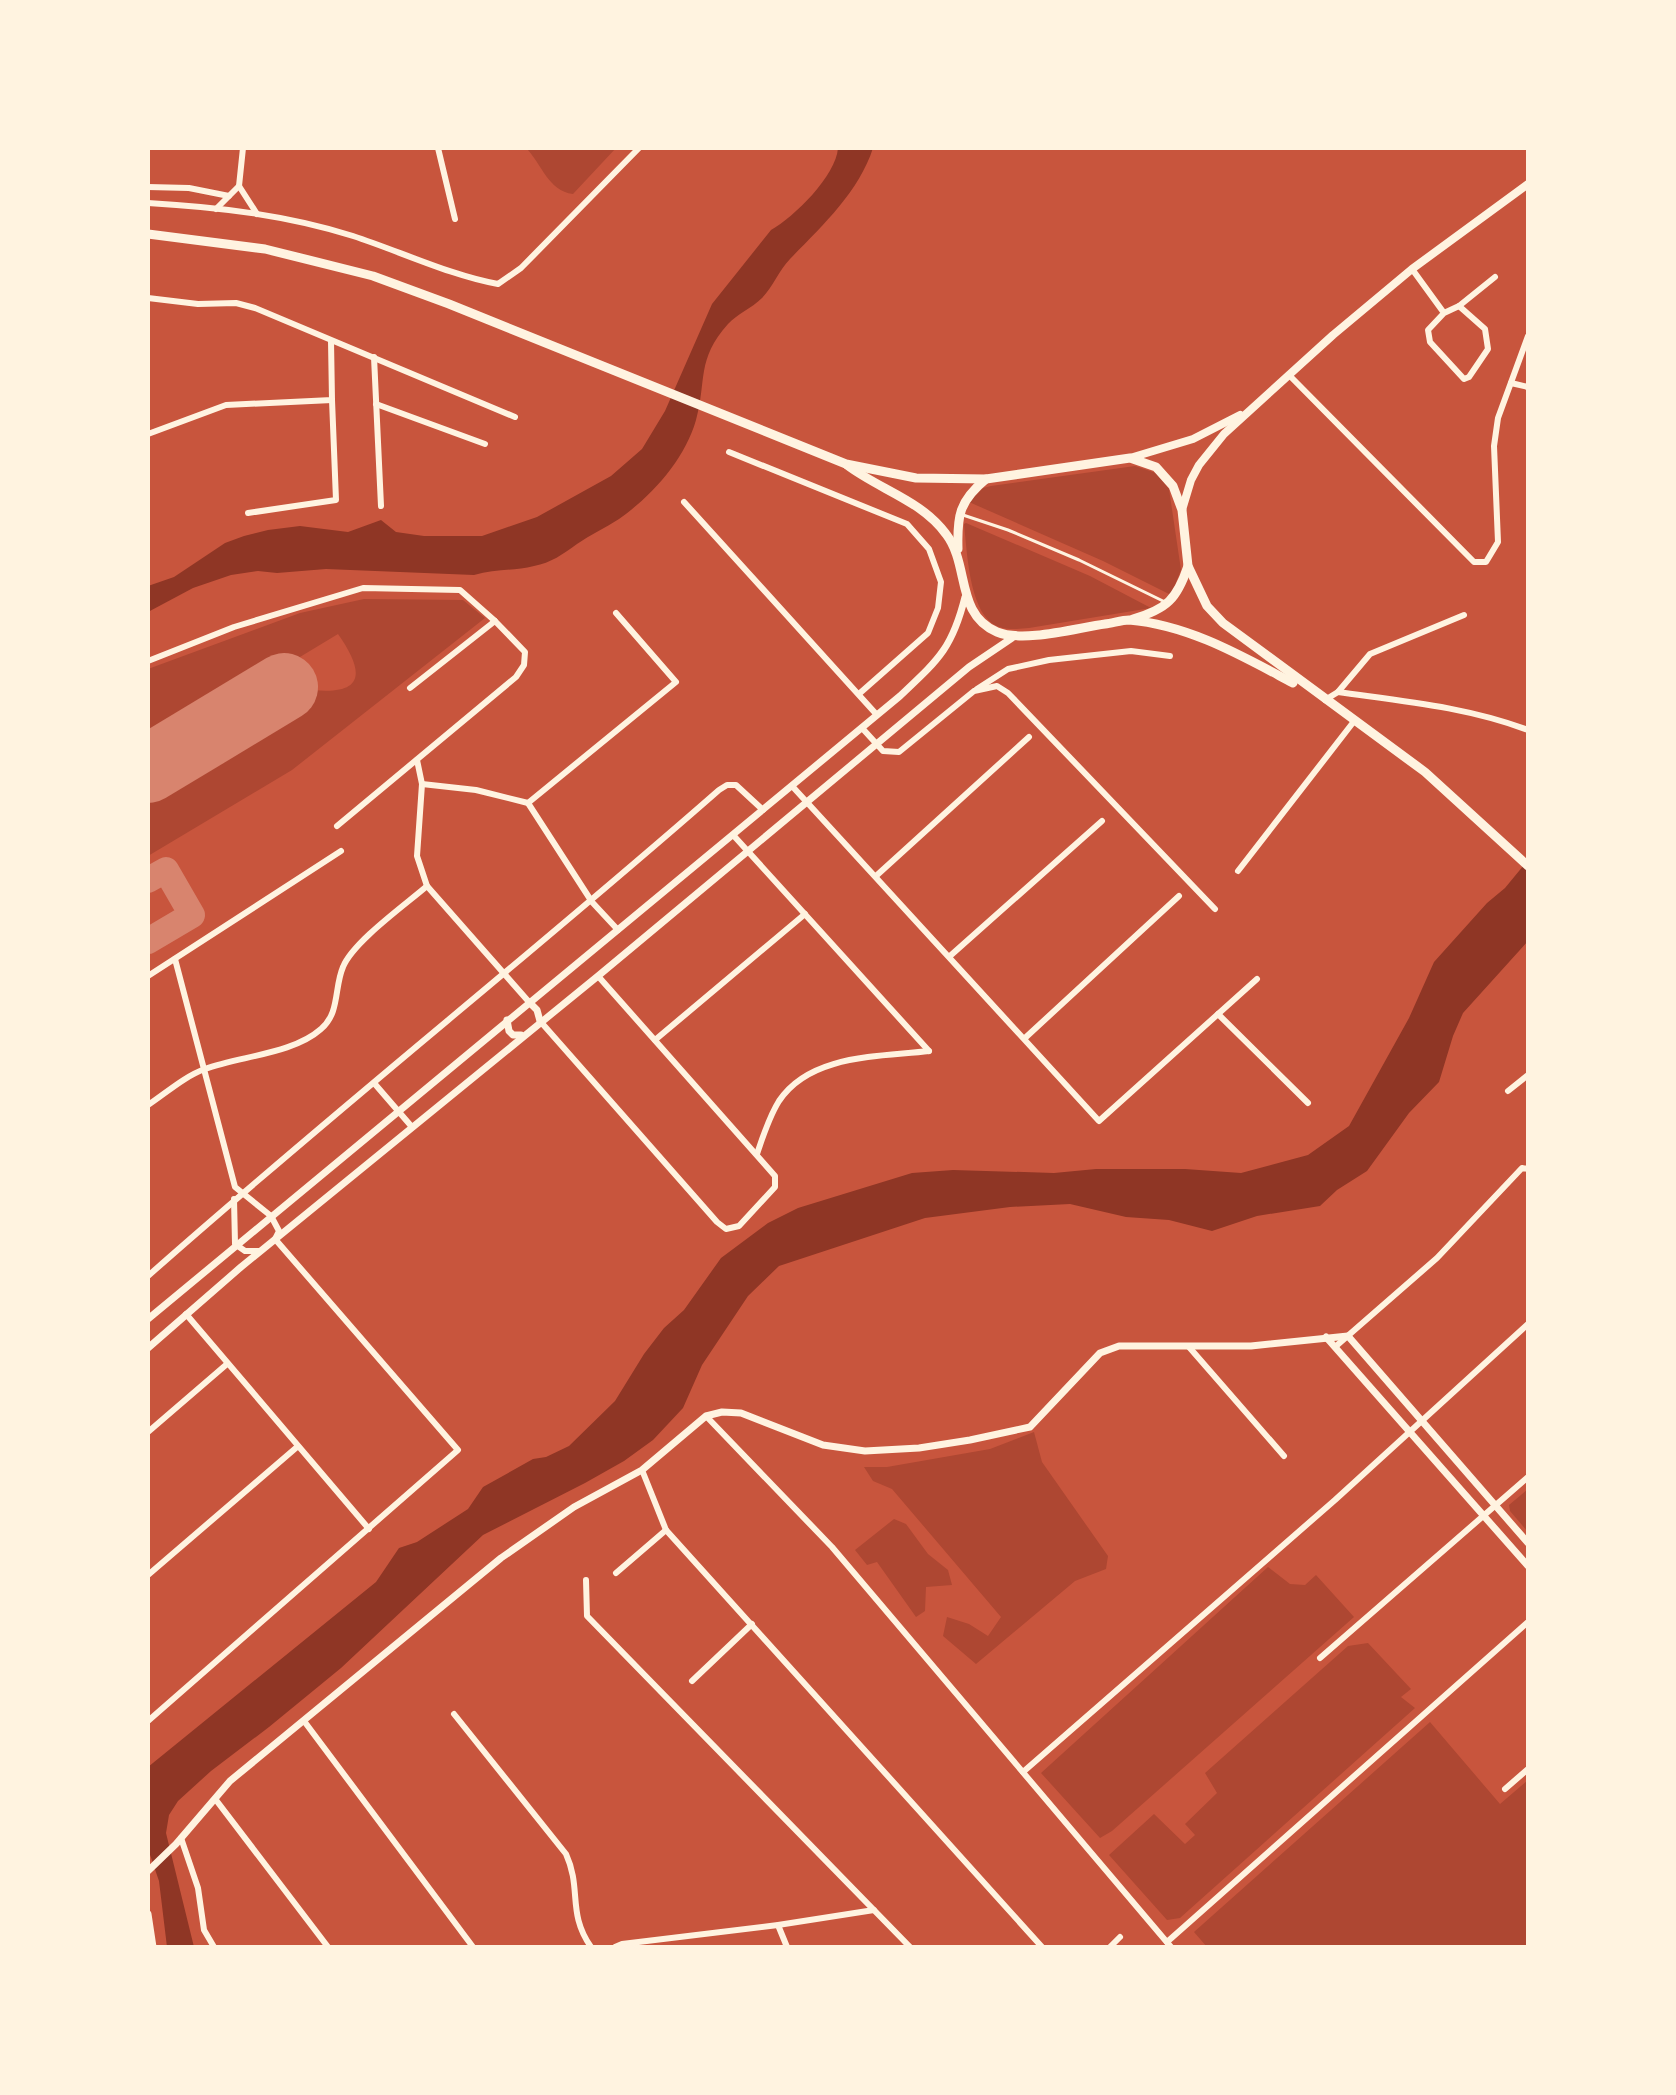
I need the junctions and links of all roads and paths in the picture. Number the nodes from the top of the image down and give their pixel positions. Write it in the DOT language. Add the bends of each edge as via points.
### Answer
graph roads {
  1 [pos="243,148"];
  2 [pos="438,148"];
  3 [pos="639,148"];
  4 [pos="1528,184"];
  5 [pos="239,186"];
  6 [pos="148,187"];
  7 [pos="229,196"];
  8 [pos="148,203"];
  9 [pos="216,209"];
  10 [pos="257,214"];
  11 [pos="455,219"];
  12 [pos="148,234"];
  13 [pos="1412,269"];
  14 [pos="1495,277"];
  15 [pos="148,298"];
  16 [pos="1459,306"];
  17 [pos="1444,313"];
  18 [pos="1528,336"];
  19 [pos="331,341"];
  20 [pos="374,357"];
  21 [pos="1289,375"];
  22 [pos="1511,383"];
  23 [pos="1528,387"];
  24 [pos="332,400"];
  25 [pos="376,404"];
  26 [pos="1251,408"];
  27 [pos="515,417"];
  28 [pos="148,434"];
  29 [pos="485,444"];
  30 [pos="729,452"];
  31 [pos="1130,458"];
  32 [pos="846,464"];
  33 [pos="986,479"];
  34 [pos="684,502"];
  35 [pos="381,506"];
  36 [pos="1182,510"];
  37 [pos="248,513"];
  38 [pos="959,514"];
  39 [pos="958,552"];
  40 [pos="1188,566"];
  41 [pos="965,597"];
  42 [pos="1169,603"];
  43 [pos="616,613"];
  44 [pos="1464,615"];
  45 [pos="1130,620"];
  46 [pos="495,621"];
  47 [pos="1012,638"];
  48 [pos="1170,656"];
  49 [pos="148,661"];
  50 [pos="410,688"];
  51 [pos="974,691"];
  52 [pos="1338,692"];
  53 [pos="860,693"];
  54 [pos="1323,699"];
  55 [pos="877,715"];
  56 [pos="1355,720"];
  57 [pos="862,728"];
  58 [pos="1528,730"];
  59 [pos="1029,737"];
  60 [pos="876,744"];
  61 [pos="417,760"];
  62 [pos="422,784"];
  63 [pos="792,786"];
  64 [pos="807,801"];
  65 [pos="528,803"];
  66 [pos="763,810"];
  67 [pos="1102,821"];
  68 [pos="337,826"];
  69 [pos="734,836"];
  70 [pos="747,850"];
  71 [pos="341,851"];
  72 [pos="1528,866"];
  73 [pos="1238,871"];
  74 [pos="876,876"];
  75 [pos="427,886"];
  76 [pos="1179,896"];
  77 [pos="592,902"];
  78 [pos="1215,909"];
  79 [pos="805,914"];
  80 [pos="618,930"];
  81 [pos="950,956"];
  82 [pos="175,959"];
  83 [pos="504,972"];
  84 [pos="148,976"];
  85 [pos="598,976"];
  86 [pos="1257,979"];
  87 [pos="529,1002"];
  88 [pos="1218,1014"];
  89 [pos="507,1020"];
  90 [pos="540,1021"];
  91 [pos="524,1035"];
  92 [pos="1025,1038"];
  93 [pos="655,1040"];
  94 [pos="203,1069"];
  95 [pos="1528,1075"];
  96 [pos="374,1083"];
  97 [pos="1508,1091"];
  98 [pos="1308,1103"];
  99 [pos="148,1105"];
  100 [pos="398,1111"];
  101 [pos="412,1127"];
  102 [pos="757,1154"];
  103 [pos="1528,1161"];
  104 [pos="1525,1168"];
  105 [pos="235,1187"];
  106 [pos="242,1193"];
  107 [pos="234,1200"];
  108 [pos="271,1216"];
  109 [pos="275,1239"];
  110 [pos="235,1244"];
  111 [pos="260,1251"];
  112 [pos="148,1276"];
  113 [pos="186,1314"];
  114 [pos="148,1319"];
  115 [pos="1528,1324"];
  116 [pos="1348,1336"];
  117 [pos="1326,1337"];
  118 [pos="1189,1347"];
  119 [pos="1335,1347"];
  120 [pos="148,1348"];
  121 [pos="227,1364"];
  122 [pos="706,1416"];
  123 [pos="1421,1422"];
  124 [pos="148,1432"];
  125 [pos="1408,1433"];
  126 [pos="297,1447"];
  127 [pos="1284,1456"];
  128 [pos="642,1470"];
  129 [pos="1528,1477"];
  130 [pos="1495,1506"];
  131 [pos="1482,1517"];
  132 [pos="369,1529"];
  133 [pos="666,1530"];
  134 [pos="1528,1543"];
  135 [pos="1528,1566"];
  136 [pos="616,1573"];
  137 [pos="148,1575"];
  138 [pos="586,1580"];
  139 [pos="1528,1622"];
  140 [pos="752,1624"];
  141 [pos="1320,1658"];
  142 [pos="692,1681"];
  143 [pos="454,1714"];
  144 [pos="148,1721"];
  145 [pos="304,1721"];
  146 [pos="1528,1769"];
  147 [pos="1023,1772"];
  148 [pos="1505,1789"];
  149 [pos="216,1800"];
  150 [pos="178,1841"];
  151 [pos="149,1870"];
  152 [pos="148,1879"];
  153 [pos="874,1910"];
  154 [pos="148,1914"];
  155 [pos="778,1925"];
  156 [pos="1120,1937"];
  157 [pos="654,1944"];
  158 [pos="1169,1944"];
  159 [pos="153,1947"];
  160 [pos="214,1947"];
  161 [pos="328,1947"];
  162 [pos="473,1947"];
  163 [pos="591,1947"];
  164 [pos="615,1947"];
  165 [pos="787,1947"];
  166 [pos="910,1947"];
  167 [pos="1042,1947"];
  168 [pos="1110,1947"];
  1 -- 5 [label="street"];
  2 -- 11 [label="street"];
  3 -- 10 [label="street" via="530,260 498,284 332,230"];
  4 -- 13 [label="main road"];
  5 -- 7 [label="street"];
  5 -- 10 [label="street"];
  6 -- 7 [label="street"];
  7 -- 9 [label="street"];
  8 -- 9 [label="street"];
  9 -- 10 [label="street"];
  12 -- 32 [label="highway" via="241,245 342,267"];
  13 -- 17 [label="street"];
  13 -- 21 [label="main road"];
  14 -- 16 [label="street"];
  15 -- 19 [label="street" via="236,303"];
  16 -- 17 [label="street"];
  16 -- 17 [label="street" via="1485,329 1488,349 1464,379 1430,342 1428,330"];
  18 -- 22 [label="street"];
  19 -- 20 [label="street"];
  19 -- 24 [label="street"];
  20 -- 25 [label="street"];
  20 -- 27 [label="street"];
  21 -- 22 [label="street" via="1474,562 1486,562 1498,542 1494,446"];
  21 -- 26 [label="main road"];
  22 -- 23 [label="street"];
  24 -- 28 [label="street" via="226,405"];
  24 -- 37 [label="street" via="336,500"];
  25 -- 29 [label="street"];
  25 -- 35 [label="street"];
  26 -- 31 [label="main road" via="1193,439"];
  26 -- 36 [label="main road" via="1199,465"];
  30 -- 53 [label="street" via="907,524 929,549 941,582 928,633"];
  31 -- 33 [label="highway"];
  31 -- 36 [label="highway" via="1166,475"];
  32 -- 33 [label="highway" via="916,478"];
  32 -- 39 [label="highway" via="924,511"];
  33 -- 38 [label="highway" via="972,490"];
  34 -- 53 [label="street"];
  36 -- 40 [label="highway"];
  38 -- 39 [label="highway"];
  38 -- 42 [label="lane" via="1079,560"];
  39 -- 41 [label="highway"];
  40 -- 42 [label="highway"];
  40 -- 54 [label="highway" via="1207,606 1223,623"];
  41 -- 47 [label="highway" via="983,623"];
  41 -- 55 [label="street" via="958,625 940,658"];
  42 -- 45 [label="highway"];
  43 -- 65 [label="street" via="676,682"];
  44 -- 52 [label="street" via="1370,654"];
  45 -- 47 [label="highway"];
  45 -- 54 [label="highway" via="1195,634"];
  46 -- 49 [label="street" via="460,590 363,588 234,627"];
  46 -- 50 [label="street"];
  46 -- 61 [label="street" via="525,652 524,665"];
  47 -- 60 [label="street"];
  48 -- 51 [label="street" via="1131,651 1049,660 1008,669"];
  51 -- 60 [label="street" via="899,752 887,753"];
  51 -- 78 [label="street" via="997,686 1008,693"];
  52 -- 54 [label="street"];
  52 -- 58 [label="street" via="1435,706"];
  53 -- 55 [label="street"];
  54 -- 56 [label="highway"];
  55 -- 57 [label="street"];
  56 -- 72 [label="highway" via="1425,772"];
  56 -- 73 [label="street"];
  57 -- 60 [label="street"];
  57 -- 63 [label="street"];
  59 -- 74 [label="street"];
  60 -- 64 [label="street"];
  61 -- 62 [label="street"];
  61 -- 68 [label="street"];
  62 -- 65 [label="street"];
  62 -- 75 [label="street" via="417,856"];
  63 -- 64 [label="street"];
  63 -- 66 [label="street"];
  64 -- 70 [label="street"];
  64 -- 74 [label="street"];
  65 -- 77 [label="street"];
  66 -- 69 [label="street"];
  66 -- 77 [label="street" via="736,785 727,785"];
  67 -- 81 [label="street"];
  69 -- 70 [label="street"];
  69 -- 80 [label="street"];
  70 -- 79 [label="street"];
  70 -- 85 [label="street"];
  71 -- 82 [label="street"];
  74 -- 81 [label="street"];
  75 -- 83 [label="street"];
  75 -- 94 [label="street" via="360,944 343,966 333,1013 323,1028 290,1045"];
  76 -- 92 [label="street"];
  77 -- 80 [label="street"];
  77 -- 83 [label="street"];
  79 -- 93 [label="street"];
  79 -- 102 [label="street" via="929,1051 826,1065 801,1078 778,1102"];
  80 -- 87 [label="street"];
  81 -- 92 [label="street"];
  82 -- 84 [label="street"];
  82 -- 94 [label="street"];
  83 -- 87 [label="street"];
  83 -- 96 [label="street"];
  85 -- 90 [label="street"];
  85 -- 93 [label="street"];
  86 -- 88 [label="street"];
  87 -- 89 [label="street"];
  87 -- 90 [label="street"];
  88 -- 92 [label="street" via="1099,1121"];
  88 -- 98 [label="street"];
  89 -- 91 [label="street" via="513,1035"];
  89 -- 100 [label="street"];
  90 -- 91 [label="street"];
  90 -- 102 [label="street" via="726,1229 739,1226 775,1187 775,1176"];
  91 -- 101 [label="street"];
  93 -- 102 [label="street"];
  94 -- 99 [label="street"];
  94 -- 105 [label="street"];
  95 -- 97 [label="street"];
  96 -- 100 [label="street"];
  96 -- 106 [label="street"];
  100 -- 101 [label="street"];
  100 -- 108 [label="street"];
  101 -- 109 [label="street"];
  103 -- 104 [label="street"];
  104 -- 116 [label="street" via="1437,1258"];
  105 -- 106 [label="street"];
  105 -- 107 [label="street"];
  106 -- 107 [label="street"];
  106 -- 108 [label="street"];
  107 -- 110 [label="street"];
  107 -- 112 [label="street"];
  108 -- 109 [label="street" via="279,1231"];
  108 -- 110 [label="street"];
  109 -- 111 [label="street"];
  109 -- 132 [label="street" via="458,1450"];
  110 -- 111 [label="street" via="245,1251"];
  110 -- 114 [label="street"];
  111 -- 113 [label="street"];
  113 -- 120 [label="street"];
  113 -- 121 [label="street"];
  115 -- 123 [label="street"];
  116 -- 117 [label="street"];
  116 -- 119 [label="street"];
  116 -- 123 [label="street"];
  117 -- 118 [label="street"];
  117 -- 119 [label="street"];
  118 -- 122 [label="street" via="1119,1346 1100,1353 1030,1427 919,1448 865,1451 823,1445 741,1413"];
  118 -- 127 [label="street"];
  119 -- 125 [label="street"];
  121 -- 124 [label="street"];
  121 -- 126 [label="street"];
  122 -- 128 [label="street"];
  122 -- 147 [label="street" via="832,1547"];
  123 -- 125 [label="street"];
  123 -- 130 [label="street"];
  125 -- 131 [label="street"];
  125 -- 147 [label="street"];
  126 -- 132 [label="street"];
  126 -- 137 [label="street"];
  128 -- 133 [label="street"];
  128 -- 145 [label="street" via="524,1540"];
  129 -- 130 [label="street"];
  130 -- 131 [label="street"];
  130 -- 134 [label="street"];
  131 -- 135 [label="street"];
  131 -- 141 [label="street"];
  132 -- 144 [label="street"];
  133 -- 136 [label="street"];
  133 -- 140 [label="street"];
  138 -- 153 [label="street" via="587,1616"];
  139 -- 158 [label="street"];
  140 -- 142 [label="street"];
  140 -- 167 [label="street"];
  143 -- 163 [label="street" via="566,1854 573,1869 576,1917"];
  145 -- 149 [label="street" via="230,1781"];
  145 -- 162 [label="street"];
  146 -- 148 [label="street"];
  147 -- 158 [label="street"];
  149 -- 150 [label="street"];
  149 -- 161 [label="street"];
  150 -- 151 [label="street"];
  150 -- 160 [label="street" via="198,1888 204,1930"];
  151 -- 152 [label="street"];
  153 -- 155 [label="street"];
  153 -- 166 [label="street"];
  154 -- 159 [label="street"];
  155 -- 157 [label="street"];
  155 -- 165 [label="street"];
  156 -- 168 [label="street"];
  157 -- 164 [label="street"];
}
